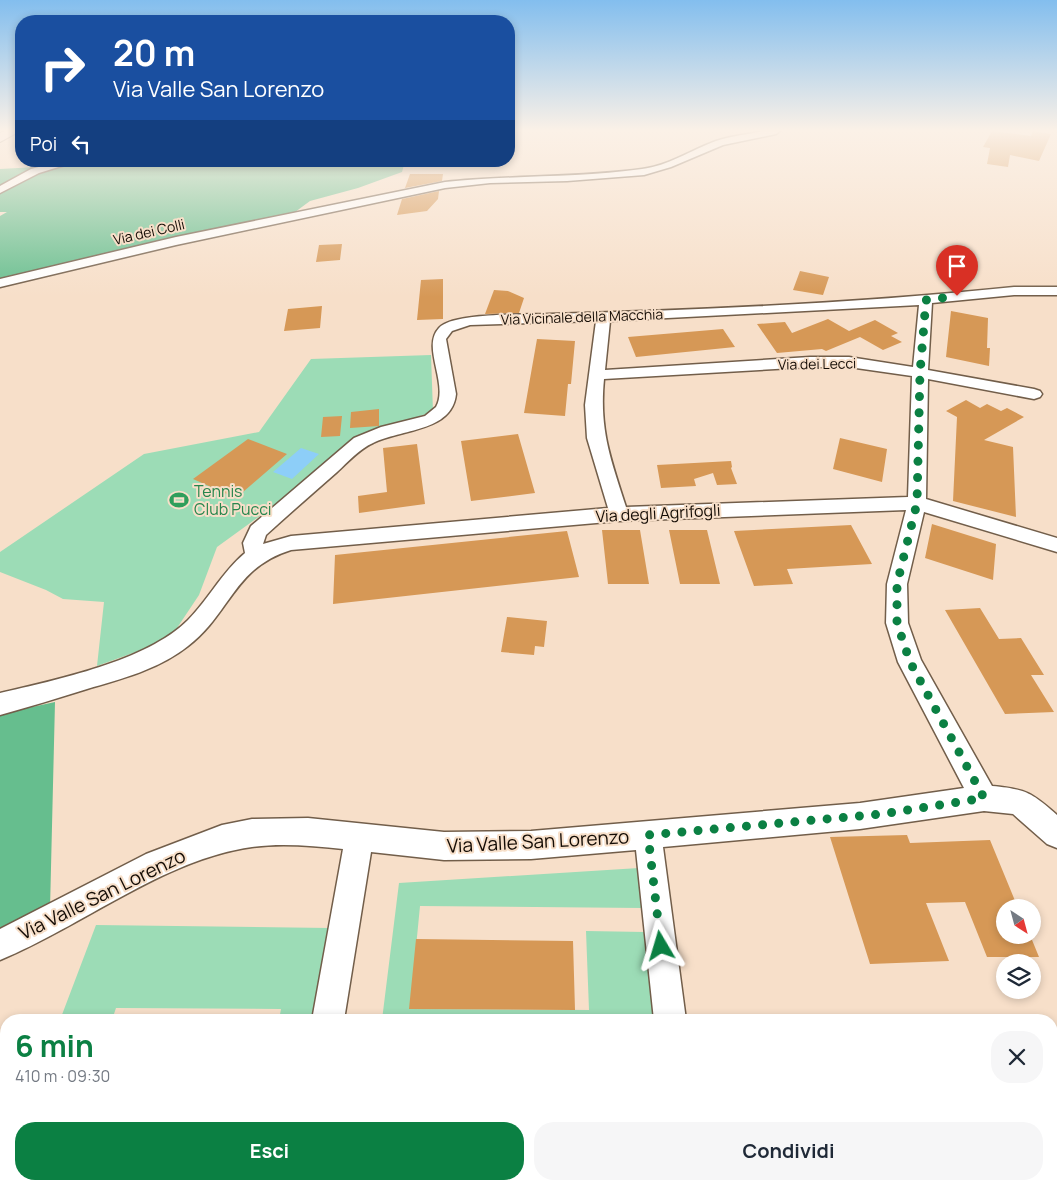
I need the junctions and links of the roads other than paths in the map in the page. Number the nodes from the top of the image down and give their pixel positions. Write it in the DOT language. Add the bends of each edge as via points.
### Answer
graph roads {
  1 [pos="435,186"];
  2 [pos="0,283"];
  3 [pos="1057,291"];
  4 [pos="926,300"];
  5 [pos="603,317"];
  6 [pos="920,373"];
  7 [pos="596,375"];
  8 [pos="1034,394"];
  9 [pos="917,503"];
  10 [pos="619,514"];
  11 [pos="1057,546"];
  12 [pos="256,555"];
  13 [pos="0,704"];
  14 [pos="984,798"];
  15 [pos="1057,834"];
  16 [pos="648,835"];
  17 [pos="358,838"];
  18 [pos="0,945"];
  19 [pos="329,1014"];
  20 [pos="669,1014"];
  1 -- 2 [label="street, Via dei Colli" via="176,241"];
  3 -- 4 [label="street, Via Vicinale della Macchia" via="1014,291"];
  4 -- 5 [label="street, Via Vicinale della Macchia"];
  4 -- 6 [label="street"];
  5 -- 7 [label="street"];
  5 -- 12 [label="street, Via Vicinale della Macchia" via="470,321 445,329 439,339 448,394 445,409 427,421 360,442 258,531 252,548"];
  6 -- 7 [label="street, Via dei Lecci" via="872,364 832,362"];
  6 -- 8 [label="street, Via dei Lecci"];
  6 -- 9 [label="street"];
  7 -- 10 [label="street" via="593,405 596,438"];
  9 -- 10 [label="street, Via degli Agrifogli"];
  9 -- 11 [label="street, Via degli Agrifogli"];
  9 -- 14 [label="street" via="897,584 897,623 910,662"];
  10 -- 12 [label="street, Via degli Agrifogli" via="291,543"];
  12 -- 13 [label="street" via="230,579 216,604 200,623 166,650 121,669"];
  14 -- 15 [label="street, Via Valle San Lorenzo" via="1017,802"];
  14 -- 16 [label="street, Via Valle San Lorenzo" via="882,814"];
  16 -- 17 [label="street, Via Valle San Lorenzo" via="545,844 463,846"];
  16 -- 20 [label="street"];
  17 -- 18 [label="street, Via Valle San Lorenzo" via="280,831 222,840 173,856"];
  17 -- 19 [label="street"];
}
